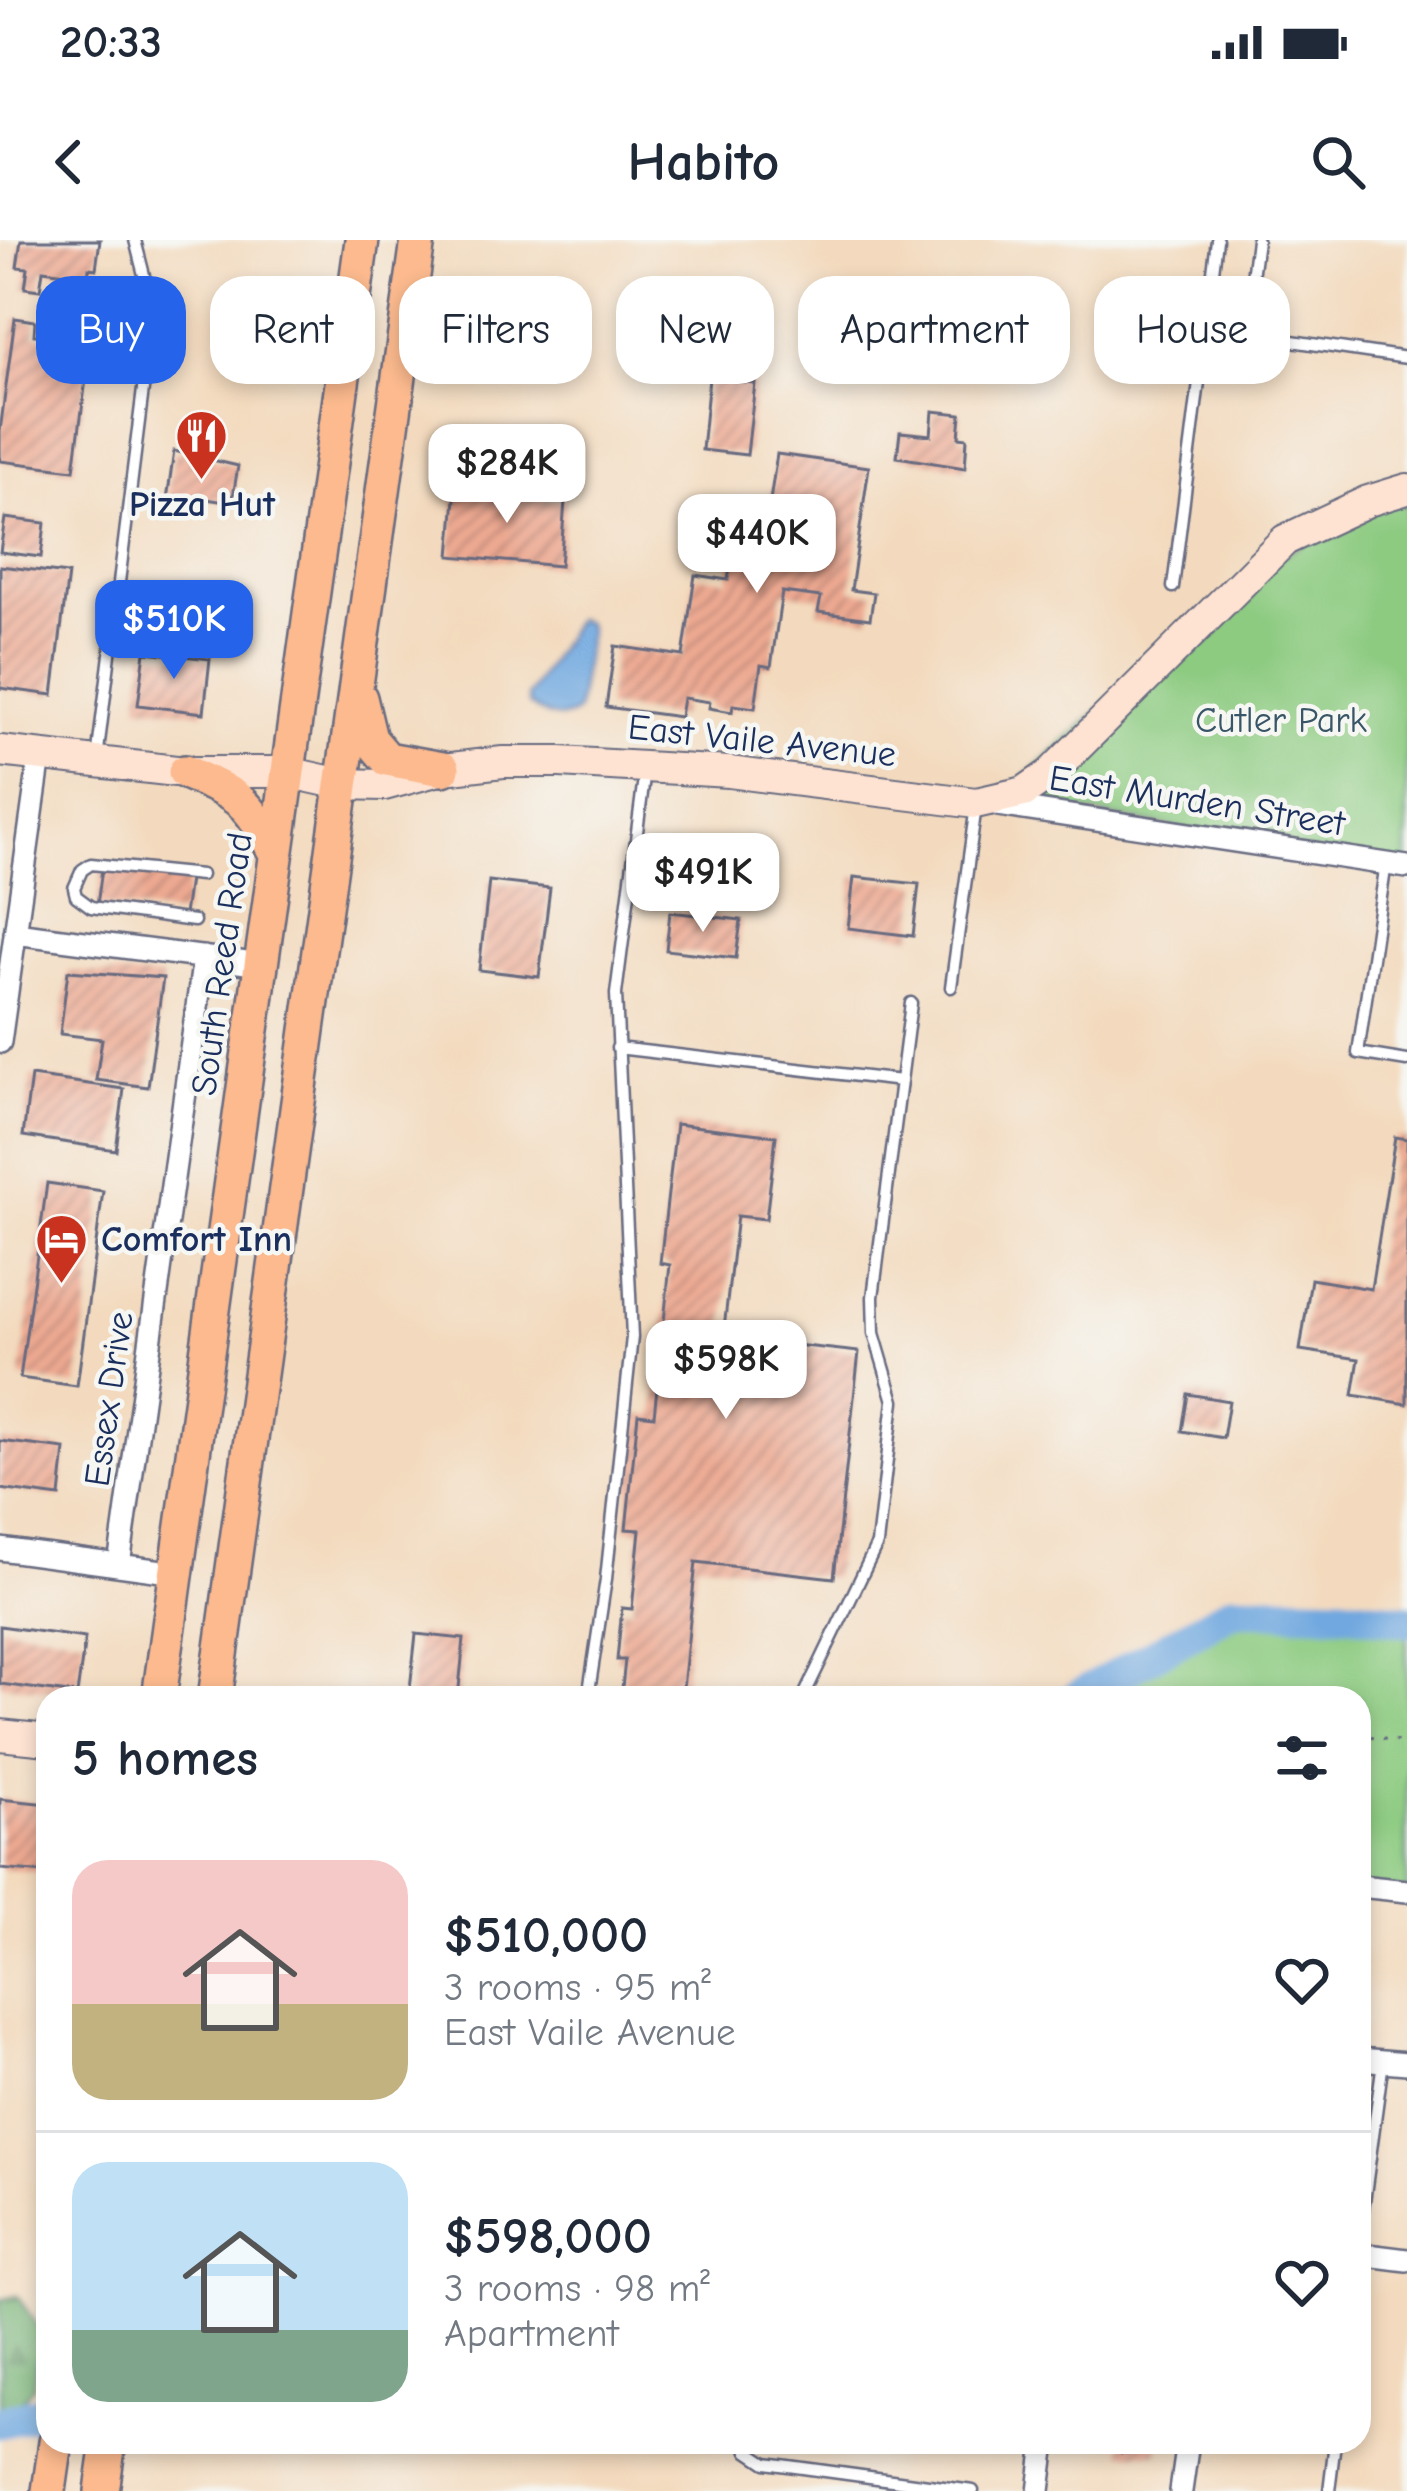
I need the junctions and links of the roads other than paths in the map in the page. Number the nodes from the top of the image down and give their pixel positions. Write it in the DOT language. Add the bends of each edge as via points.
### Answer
graph roads {
  1 [pos="135,240"];
  2 [pos="362,240"];
  3 [pos="418,240"];
  4 [pos="1217,240"];
  5 [pos="1257,240"];
  6 [pos="1407,358"];
  7 [pos="1407,489"];
  8 [pos="1174,587"];
  9 [pos="357,672"];
  10 [pos="0,751"];
  11 [pos="40,756"];
  12 [pos="97,762"];
  13 [pos="646,767"];
  14 [pos="442,769"];
  15 [pos="185,772"];
  16 [pos="287,772"];
  17 [pos="341,784"];
  18 [pos="976,803"];
  19 [pos="276,854"];
  20 [pos="1396,865"];
  21 [pos="201,875"];
  22 [pos="194,921"];
  23 [pos="15,933"];
  24 [pos="204,957"];
  25 [pos="262,965"];
  26 [pos="951,987"];
  27 [pos="911,1004"];
  28 [pos="0,1042"];
  29 [pos="617,1048"];
  30 [pos="1407,1061"];
  31 [pos="902,1081"];
  32 [pos="0,1549"];
  33 [pos="119,1565"];
  34 [pos="177,1573"];
  35 [pos="161,1686"];
  36 [pos="217,1686"];
  37 [pos="590,1686"];
  38 [pos="808,1686"];
  39 [pos="0,1735"];
  40 [pos="36,1739"];
  41 [pos="1371,1887"];
  42 [pos="1407,1891"];
  43 [pos="1371,2060"];
  44 [pos="1383,2061"];
  45 [pos="1407,2063"];
  46 [pos="1371,2150"];
  47 [pos="1371,2256"];
  48 [pos="1407,2260"];
  49 [pos="54,2454"];
  50 [pos="107,2454"];
  51 [pos="752,2454"];
  52 [pos="1044,2454"];
  53 [pos="1186,2454"];
  54 [pos="1334,2454"];
  55 [pos="49,2491"];
  56 [pos="102,2491"];
  57 [pos="973,2491"];
  58 [pos="1039,2491"];
  59 [pos="1181,2491"];
  60 [pos="1329,2491"];
  1 -- 12 [label="lane" via="149,341"];
  2 -- 16 [label="main road, South Reed Road"];
  3 -- 9 [label="main road"];
  4 -- 8 [label="lane"];
  5 -- 6 [label="lane" via="1251,335"];
  7 -- 18 [label="street, East Vaile Avenue" via="1285,540 1050,774 1024,792"];
  9 -- 14 [label="main road" via="370,739 387,759"];
  9 -- 17 [label="main road"];
  10 -- 11 [label="street, East Vaile Avenue"];
  11 -- 12 [label="street, East Vaile Avenue"];
  11 -- 23 [label="street"];
  12 -- 15 [label="street, East Vaile Avenue"];
  13 -- 14 [label="street, East Vaile Avenue"];
  13 -- 18 [label="street, East Vaile Avenue"];
  13 -- 29 [label="lane" via="616,994"];
  14 -- 17 [label="street, East Vaile Avenue" via="384,785"];
  15 -- 16 [label="street, East Vaile Avenue"];
  15 -- 19 [label="main road" via="238,796"];
  16 -- 17 [label="street, East Vaile Avenue"];
  16 -- 19 [label="main road, South Reed Road"];
  17 -- 36 [label="main road"];
  18 -- 20 [label="street, East Murden Street"];
  18 -- 26 [label="lane"];
  19 -- 25 [label="main road, South Reed Road"];
  20 -- 30 [label="lane" via="1358,1053"];
  21 -- 22 [label="lane" via="91,864 74,888 91,908"];
  23 -- 24 [label="street"];
  23 -- 28 [label="street"];
  24 -- 25 [label="street"];
  24 -- 33 [label="street, Essex Drive"];
  25 -- 34 [label="main road, South Reed Road"];
  27 -- 31 [label="lane"];
  29 -- 31 [label="lane"];
  29 -- 37 [label="lane" via="632,1337"];
  31 -- 38 [label="lane" via="873,1297 874,1333 894,1401 877,1544"];
  32 -- 33 [label="street"];
  33 -- 34 [label="street"];
  34 -- 35 [label="main road, South Reed Road"];
  39 -- 40 [label="street"];
  41 -- 42 [label="street"];
  43 -- 44 [label="street"];
  44 -- 45 [label="street"];
  44 -- 46 [label="lane"];
  47 -- 48 [label="street"];
  49 -- 55 [label="main road"];
  50 -- 56 [label="main road"];
  51 -- 57 [label="lane" via="766,2463"];
  52 -- 58 [label="street"];
  53 -- 59 [label="street"];
  54 -- 60 [label="lane"];
}
